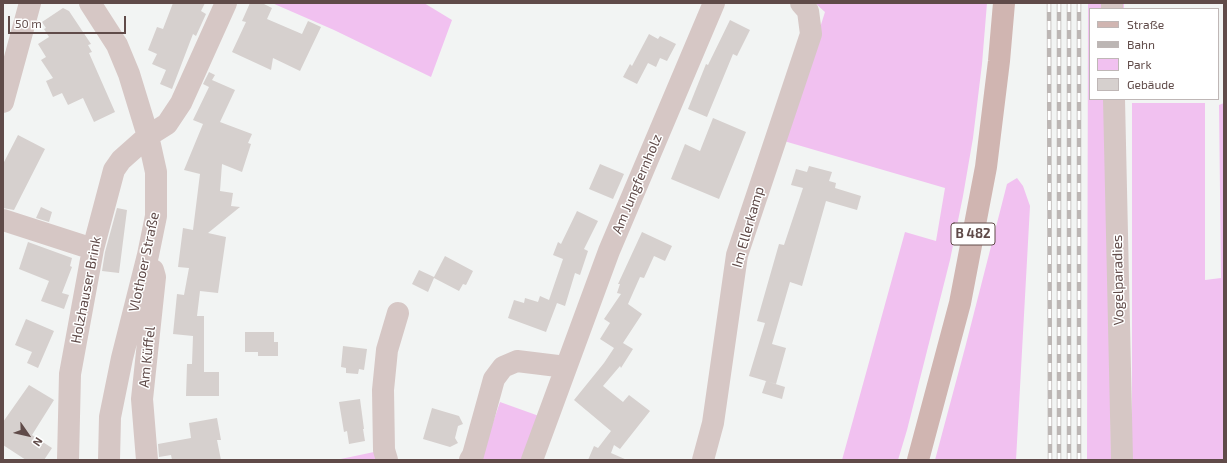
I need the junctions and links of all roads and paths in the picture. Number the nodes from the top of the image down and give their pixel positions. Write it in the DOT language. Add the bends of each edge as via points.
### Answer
graph roads {
  1 [pos="30,3"];
  2 [pos="90,3"];
  3 [pos="226,3"];
  4 [pos="714,3"];
  5 [pos="801,3"];
  6 [pos="1004,3"];
  7 [pos="1114,100"];
  8 [pos="3,102"];
  9 [pos="148,136"];
  10 [pos="3,220"];
  11 [pos="94,249"];
  12 [pos="148,256"];
  13 [pos="398,313"];
  14 [pos="566,367"];
  15 [pos="68,460"];
  16 [pos="110,460"];
  17 [pos="147,460"];
  18 [pos="387,460"];
  19 [pos="470,460"];
  20 [pos="532,460"];
  21 [pos="703,460"];
  22 [pos="918,460"];
  23 [pos="1122,460"];
  1 -- 8 [label="street"];
  2 -- 9 [label="street, Vlothoer Straße" via="117,45 129,74"];
  3 -- 9 [label="street, Holzhauser Brink" via="181,103 167,124"];
  4 -- 14 [label="street, Am Jungfernholz" via="609,251"];
  5 -- 21 [label="street, Im Ellerkamp" via="808,11 811,34 737,255 713,423"];
  6 -- 22 [label="main road, B 482" via="985,175 960,303"];
  7 -- 23 [label="street, Vogelparadies"];
  9 -- 11 [label="street, Holzhauser Brink" via="121,160 114,170"];
  9 -- 12 [label="street, Vlothoer Straße" via="156,172 156,216"];
  10 -- 11 [label="street"];
  11 -- 15 [label="street, Holzhauser Brink" via="70,374"];
  12 -- 16 [label="street, Vlothoer Straße" via="110,417"];
  12 -- 17 [label="street, Am Küffel" via="156,277 142,399"];
  13 -- 18 [label="street" via="387,350 383,390 384,450"];
  14 -- 19 [label="street" via="517,361 503,367 494,379"];
  14 -- 20 [label="street, Am Jungfernholz"];
}
